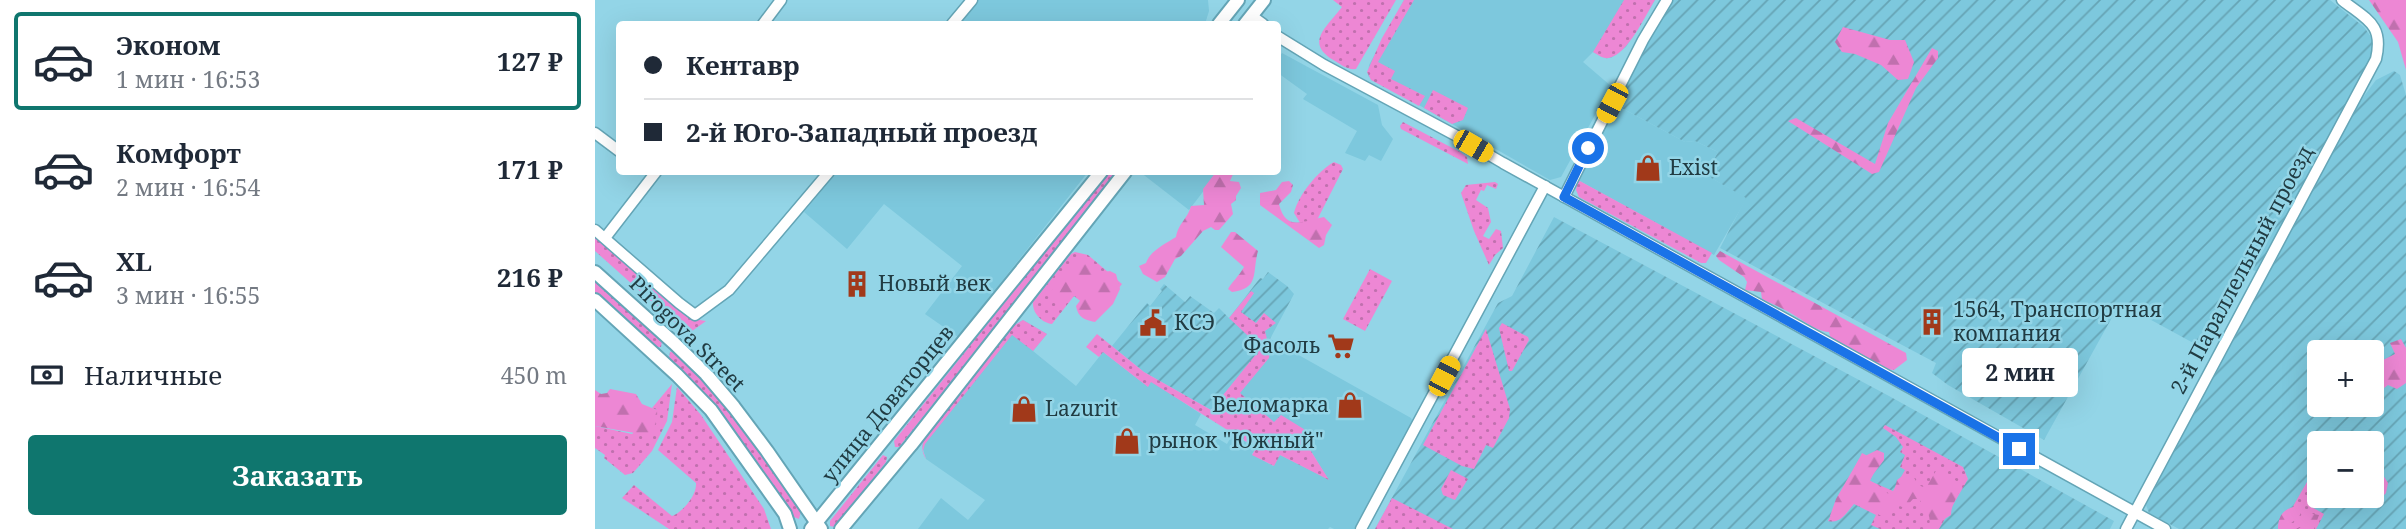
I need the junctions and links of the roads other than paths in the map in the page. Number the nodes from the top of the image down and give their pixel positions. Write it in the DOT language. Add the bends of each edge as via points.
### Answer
graph roads {
  1 [pos="781,0"];
  2 [pos="972,0"];
  3 [pos="1264,0"];
  4 [pos="1667,0"];
  5 [pos="2342,0"];
  6 [pos="1235,1"];
  7 [pos="1248,20"];
  8 [pos="765,21"];
  9 [pos="954,21"];
  10 [pos="1221,21"];
  11 [pos="1281,38"];
  12 [pos="595,133"];
  13 [pos="616,149"];
  14 [pos="651,175"];
  15 [pos="826,175"];
  16 [pos="1099,175"];
  17 [pos="1123,175"];
  18 [pos="1545,186"];
  19 [pos="1564,197"];
  20 [pos="595,230"];
  21 [pos="605,238"];
  22 [pos="595,272"];
  23 [pos="595,300"];
  24 [pos="674,343"];
  25 [pos="659,359"];
  26 [pos="2135,513"];
  27 [pos="816,527"];
  28 [pos="790,529"];
  29 [pos="841,529"];
  30 [pos="1361,529"];
  31 [pos="2126,529"];
  32 [pos="2165,529"];
  1 -- 8 [label="street"];
  2 -- 9 [label="street"];
  3 -- 7 [label="main road"];
  4 -- 19 [label="street"];
  5 -- 26 [label="street, 2-й Параллельный проезд" via="2375,26 2380,43 2377,59"];
  6 -- 7 [label="main road"];
  6 -- 10 [label="main road"];
  11 -- 18 [label="street"];
  12 -- 13 [label="street"];
  14 -- 21 [label="street"];
  15 -- 21 [label="street" via="729,290 695,315"];
  16 -- 27 [label="main road, улица Доваторцев"];
  17 -- 29 [label="main road, улица Доваторцев"];
  18 -- 19 [label="street"];
  18 -- 30 [label="street"];
  19 -- 26 [label="street"];
  20 -- 21 [label="street"];
  22 -- 24 [label="main road, Pirogova Street"];
  23 -- 25 [label="main road, Pirogova Street"];
  24 -- 25 [label="main road"];
  24 -- 27 [label="main road, Pirogova Street" via="734,407"];
  25 -- 28 [label="main road, Pirogova Street" via="711,410 785,514"];
  26 -- 31 [label="street, 2-й Параллельный проезд"];
  26 -- 32 [label="street"];
}
